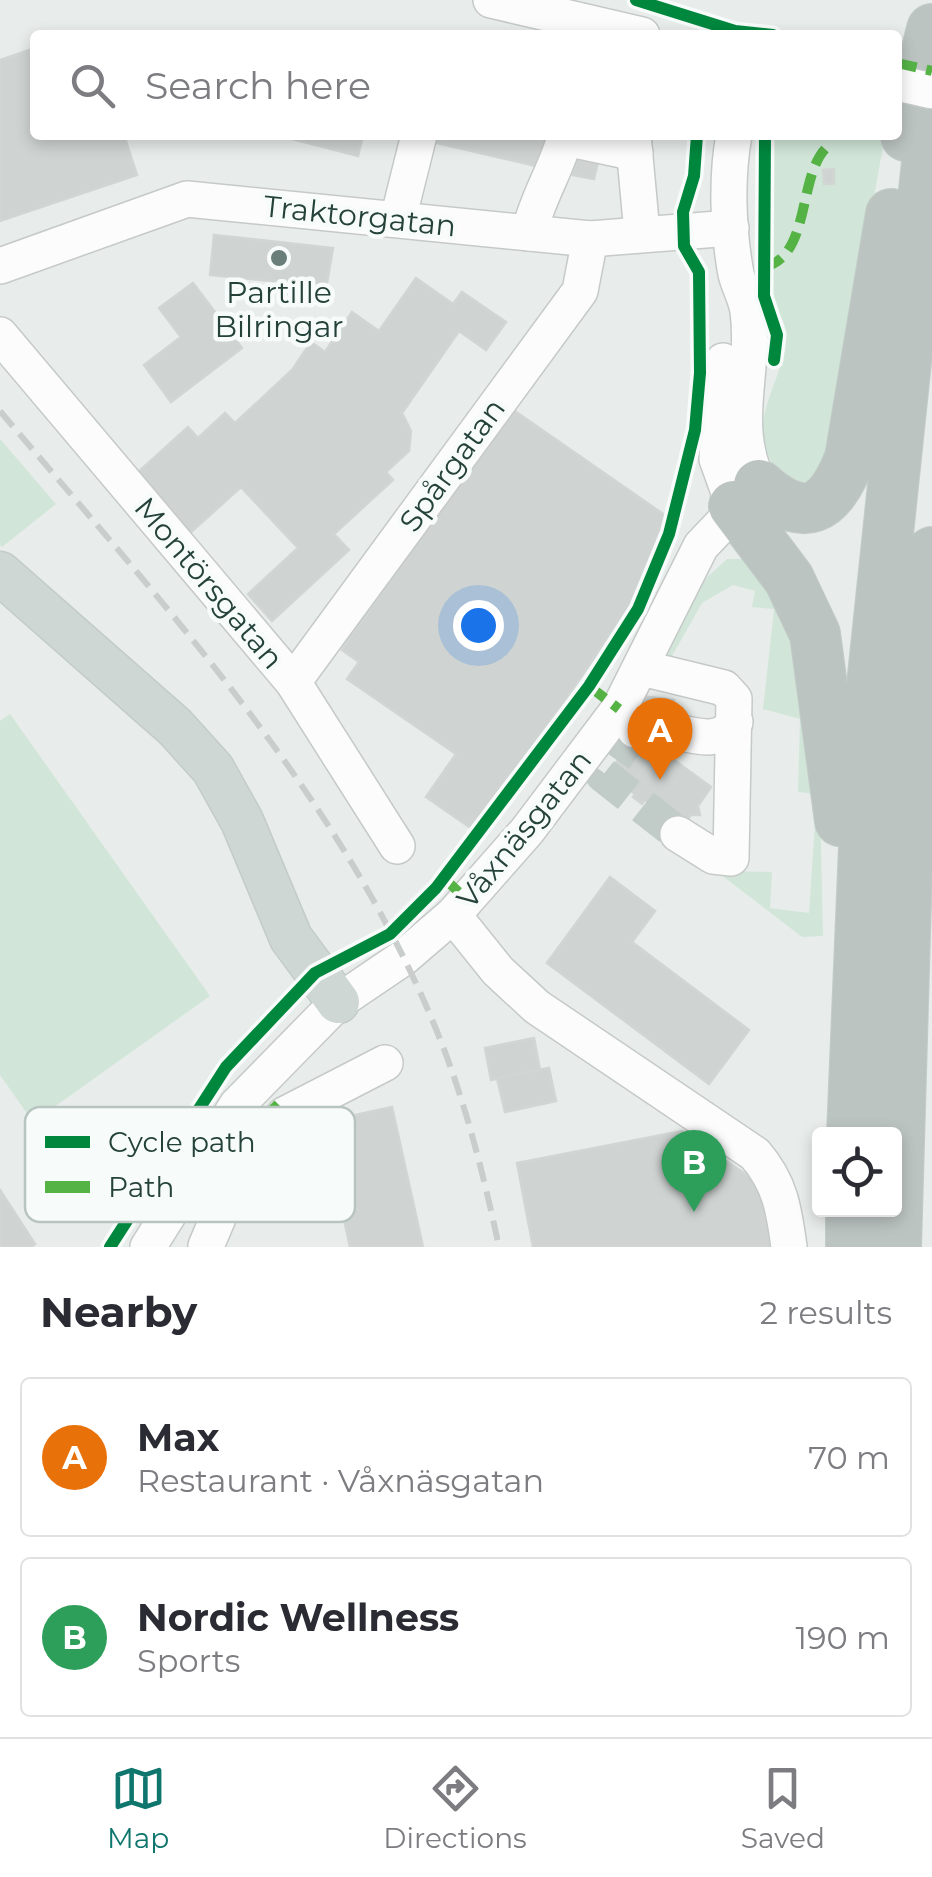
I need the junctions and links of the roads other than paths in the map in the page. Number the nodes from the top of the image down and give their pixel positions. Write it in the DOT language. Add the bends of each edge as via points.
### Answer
graph roads {
  1 [pos="491,0"];
  2 [pos="932,29"];
  3 [pos="620,30"];
  4 [pos="902,84"];
  5 [pos="932,91"];
  6 [pos="932,115"];
  7 [pos="418,140"];
  8 [pos="564,140"];
  9 [pos="588,140"];
  10 [pos="734,140"];
  11 [pos="634,144"];
  12 [pos="398,219"];
  13 [pos="730,228"];
  14 [pos="642,232"];
  15 [pos="529,233"];
  16 [pos="590,239"];
  17 [pos="0,266"];
  18 [pos="0,335"];
  19 [pos="746,496"];
  20 [pos="932,552"];
  21 [pos="0,573"];
  22 [pos="642,668"];
  23 [pos="293,682"];
  24 [pos="735,722"];
  25 [pos="635,730"];
  26 [pos="678,834"];
  27 [pos="397,846"];
  28 [pos="453,916"];
  29 [pos="857,964"];
  30 [pos="338,1002"];
  31 [pos="386,1063"];
  32 [pos="234,1107"];
  33 [pos="300,1107"];
  34 [pos="852,1127"];
  35 [pos="851,1217"];
  36 [pos="216,1222"];
  37 [pos="157,1233"];
  38 [pos="206,1247"];
  39 [pos="789,1247"];
  40 [pos="850,1247"];
  41 [pos="896,1247"];
  1 -- 3 [label="street"];
  2 -- 19 [label="highway" via="910,114 850,458 831,500 819,507"];
  4 -- 5 [label="street, bridge"];
  6 -- 29 [label="highway" via="870,704"];
  7 -- 12 [label="street"];
  8 -- 15 [label="street"];
  9 -- 11 [label="street"];
  10 -- 13 [label="street"];
  11 -- 14 [label="street"];
  12 -- 15 [label="street, Traktorgatan"];
  12 -- 17 [label="street, Traktorgatan" via="187,199"];
  13 -- 14 [label="street, Traktorgatan"];
  13 -- 19 [label="street" via="737,276 726,308 716,459"];
  14 -- 16 [label="street, Traktorgatan"];
  15 -- 16 [label="street, Traktorgatan"];
  16 -- 23 [label="street, Spårgatan" via="580,291"];
  18 -- 23 [label="street, Montörsgatan"];
  19 -- 22 [label="street, Våxnäsgatan" via="700,546"];
  19 -- 29 [label="highway" via="816,634"];
  20 -- 41 [label="highway" via="908,831"];
  21 -- 30 [label="main road" via="176,727 213,769 291,938"];
  22 -- 24 [label="street" via="724,688 734,698"];
  22 -- 28 [label="street, Våxnäsgatan" via="527,832"];
  23 -- 27 [label="street, Montörsgatan"];
  24 -- 25 [label="street" via="718,737 660,727"];
  24 -- 26 [label="street" via="731,858 713,856"];
  28 -- 30 [label="street, Våxnäsgatan"];
  28 -- 39 [label="street" via="537,1007 754,1154 783,1199"];
  29 -- 34 [label="highway"];
  30 -- 32 [label="street, Våxnäsgatan"];
  31 -- 33 [label="street"];
  35 -- 40 [label="highway"];
  36 -- 38 [label="street"];
  37 -- 38 [label="street"];
}
